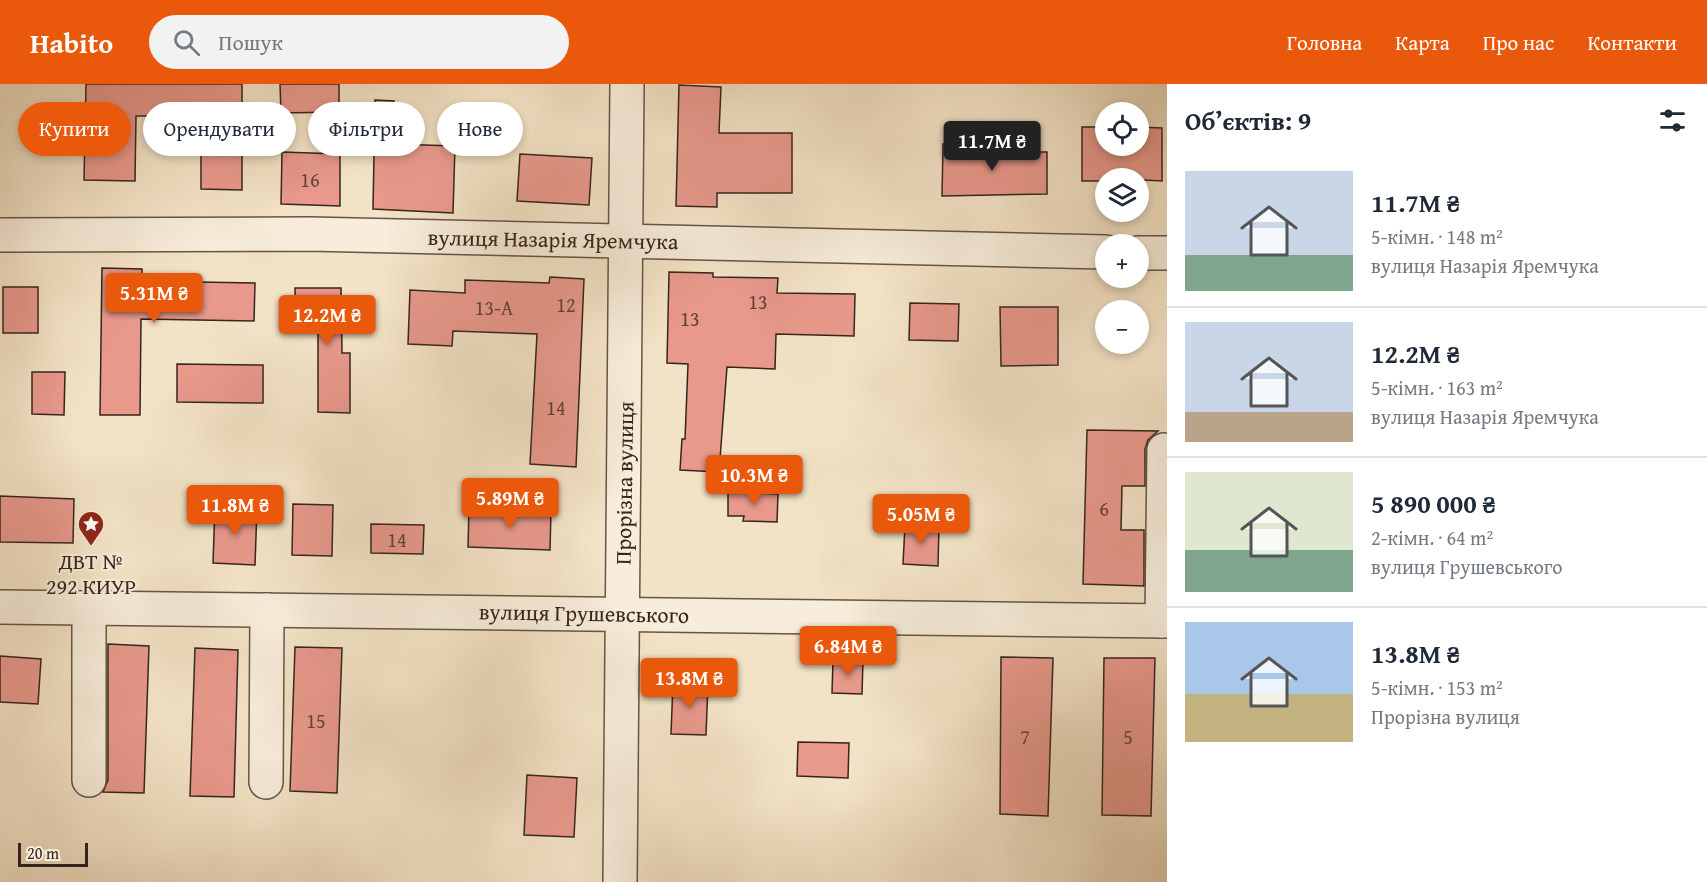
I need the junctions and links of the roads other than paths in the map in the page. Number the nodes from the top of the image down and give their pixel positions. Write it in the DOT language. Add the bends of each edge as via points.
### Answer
graph roads {
  1 [pos="627,84"];
  2 [pos="0,235"];
  3 [pos="626,241"];
  4 [pos="1095,252"];
  5 [pos="1149,252"];
  6 [pos="1167,253"];
  7 [pos="1164,450"];
  8 [pos="1165,509"];
  9 [pos="0,607"];
  10 [pos="89,608"];
  11 [pos="267,610"];
  12 [pos="623,613"];
  13 [pos="1164,621"];
  14 [pos="89,780"];
  15 [pos="266,782"];
  16 [pos="620,882"];
  1 -- 3 [label="street, Прорізна вулиця"];
  2 -- 3 [label="street, вулиця Назарія Яремчука" via="309,234"];
  3 -- 4 [label="street, вулиця Назарія Яремчука"];
  3 -- 12 [label="street, Прорізна вулиця"];
  5 -- 6 [label="street"];
  7 -- 8 [label="street"];
  8 -- 13 [label="street"];
  9 -- 10 [label="street, вулиця Грушевського"];
  10 -- 11 [label="street, вулиця Грушевського"];
  10 -- 14 [label="street"];
  11 -- 12 [label="street, вулиця Грушевського"];
  11 -- 15 [label="street"];
  12 -- 13 [label="street, вулиця Грушевського"];
  12 -- 16 [label="street, Прорізна вулиця"];
}
